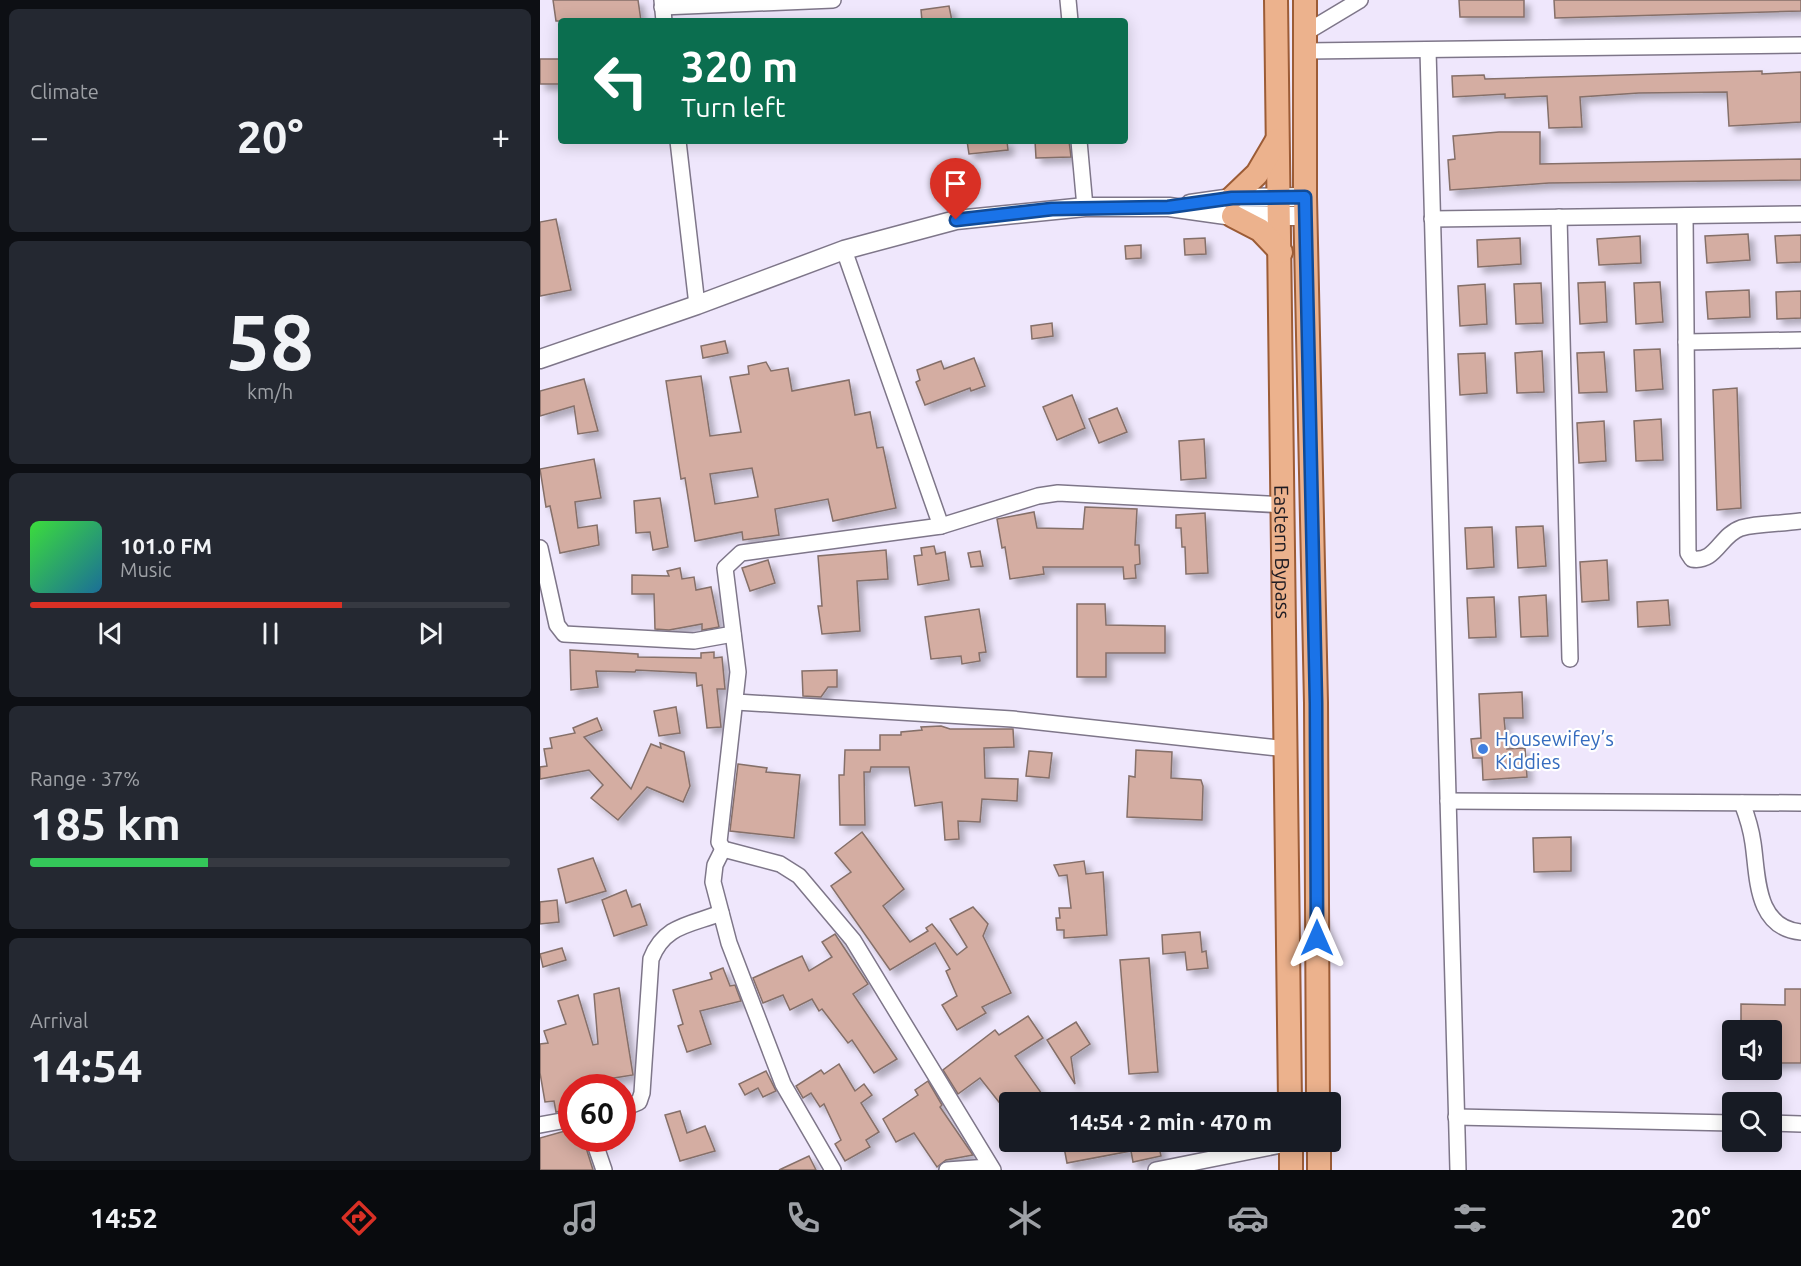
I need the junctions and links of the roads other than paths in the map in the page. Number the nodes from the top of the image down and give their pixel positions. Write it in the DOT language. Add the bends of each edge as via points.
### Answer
graph roads {
  1 [pos="833,0"];
  2 [pos="1068,0"];
  3 [pos="1276,0"];
  4 [pos="1305,0"];
  5 [pos="1360,0"];
  6 [pos="663,9"];
  7 [pos="1070,18"];
  8 [pos="1306,42"];
  9 [pos="1801,45"];
  10 [pos="1428,50"];
  11 [pos="1277,140"];
  12 [pos="678,144"];
  13 [pos="1079,144"];
  14 [pos="1085,207"];
  15 [pos="1232,207"];
  16 [pos="1280,207"];
  17 [pos="1305,207"];
  18 [pos="1801,214"];
  19 [pos="1685,216"];
  20 [pos="1559,218"];
  21 [pos="1432,219"];
  22 [pos="844,250"];
  23 [pos="1281,252"];
  24 [pos="697,305"];
  25 [pos="1801,340"];
  26 [pos="1686,342"];
  27 [pos="540,359"];
  28 [pos="1284,505"];
  29 [pos="1801,521"];
  30 [pos="941,526"];
  31 [pos="540,548"];
  32 [pos="733,634"];
  33 [pos="1570,659"];
  34 [pos="736,702"];
  35 [pos="1287,748"];
  36 [pos="1448,801"];
  37 [pos="1742,802"];
  38 [pos="1801,803"];
  39 [pos="723,849"];
  40 [pos="721,913"];
  41 [pos="1801,932"];
  42 [pos="1290,1092"];
  43 [pos="1318,1092"];
  44 [pos="636,1104"];
  45 [pos="1456,1118"];
  46 [pos="558,1122"];
  47 [pos="1722,1123"];
  48 [pos="1782,1123"];
  49 [pos="1801,1124"];
  50 [pos="540,1125"];
  51 [pos="598,1152"];
  52 [pos="1243,1152"];
  53 [pos="1291,1152"];
  54 [pos="1319,1152"];
  55 [pos="991,1169"];
  56 [pos="604,1170"];
  57 [pos="833,1170"];
  58 [pos="947,1170"];
  59 [pos="1156,1170"];
  60 [pos="1291,1170"];
  61 [pos="1319,1170"];
  62 [pos="1458,1170"];
  1 -- 6 [label="street"];
  2 -- 7 [label="street"];
  3 -- 11 [label="main road, Eastern Bypass"];
  4 -- 8 [label="main road, Eastern Bypass"];
  5 -- 8 [label="street"];
  8 -- 10 [label="street"];
  8 -- 17 [label="main road, Eastern Bypass"];
  9 -- 10 [label="street"];
  10 -- 21 [label="street"];
  11 -- 15 [label="main road"];
  11 -- 16 [label="main road, Eastern Bypass"];
  12 -- 24 [label="street"];
  13 -- 14 [label="street"];
  14 -- 15 [label="street"];
  14 -- 22 [label="street" via="956,220"];
  15 -- 16 [label="street"];
  15 -- 23 [label="main road"];
  16 -- 17 [label="street"];
  16 -- 23 [label="main road, Eastern Bypass"];
  17 -- 43 [label="main road, Eastern Bypass" via="1316,703"];
  18 -- 19 [label="street"];
  19 -- 20 [label="street"];
  19 -- 26 [label="street"];
  20 -- 21 [label="street"];
  20 -- 33 [label="street"];
  21 -- 36 [label="street"];
  22 -- 24 [label="street"];
  22 -- 30 [label="street"];
  23 -- 28 [label="main road, Eastern Bypass"];
  24 -- 27 [label="street"];
  25 -- 26 [label="street"];
  26 -- 29 [label="street" via="1688,553 1692,559 1700,560 1712,555 1740,528"];
  28 -- 30 [label="street" via="1058,493"];
  28 -- 35 [label="main road, Eastern Bypass"];
  30 -- 32 [label="street" via="741,553 725,568"];
  31 -- 32 [label="street" via="557,625 564,634 694,641"];
  32 -- 34 [label="street" via="738,672"];
  34 -- 35 [label="street" via="1012,719"];
  34 -- 39 [label="street" via="718,836"];
  35 -- 42 [label="main road, Eastern Bypass"];
  36 -- 37 [label="street"];
  36 -- 45 [label="street"];
  37 -- 38 [label="street"];
  37 -- 41 [label="street" via="1749,821 1758,892 1765,910 1778,924"];
  39 -- 40 [label="street" via="715,865 713,882"];
  39 -- 55 [label="street" via="780,864 799,876 853,940"];
  40 -- 44 [label="street" via="666,934 657,944 651,959 642,1093"];
  40 -- 57 [label="street" via="783,1084"];
  45 -- 47 [label="street"];
  45 -- 62 [label="street"];
  46 -- 50 [label="street"];
  48 -- 49 [label="street"];
  51 -- 56 [label="street"];
  52 -- 59 [label="street"];
  53 -- 60 [label="main road"];
  54 -- 61 [label="main road"];
  55 -- 58 [label="street"];
}
